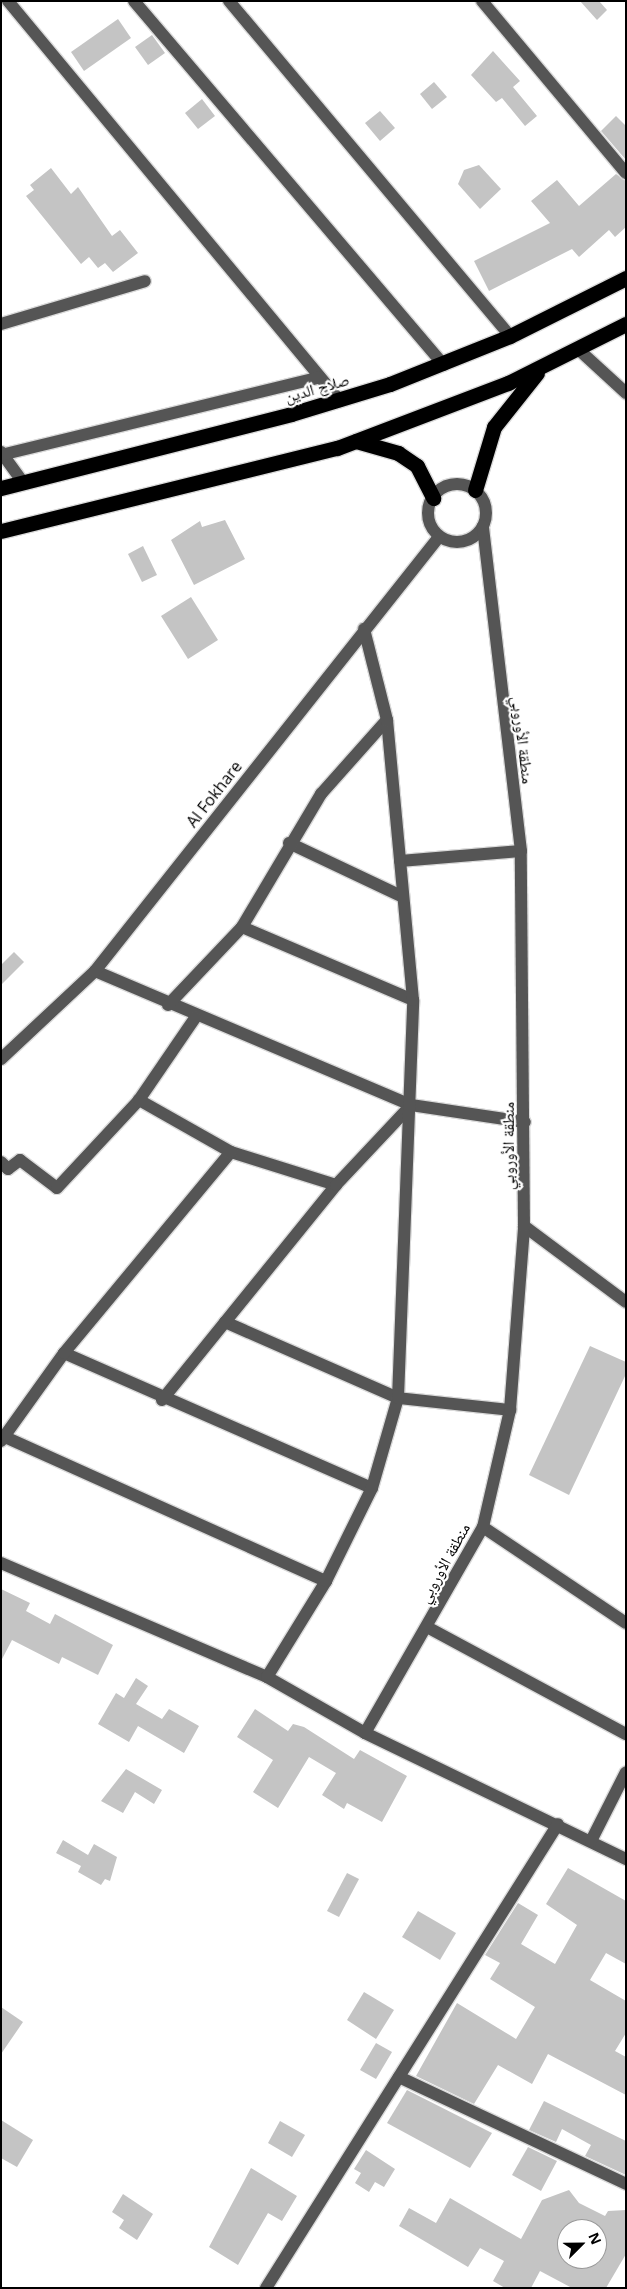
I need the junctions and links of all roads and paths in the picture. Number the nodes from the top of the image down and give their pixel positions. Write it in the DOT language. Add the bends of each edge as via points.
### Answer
graph roads {
  1 [pos="8,1"];
  2 [pos="134,1"];
  3 [pos="228,1"];
  4 [pos="482,1"];
  5 [pos="626,173"];
  6 [pos="626,278"];
  7 [pos="145,281"];
  8 [pos="1,324"];
  9 [pos="626,324"];
  10 [pos="510,336"];
  11 [pos="579,350"];
  12 [pos="444,365"];
  13 [pos="541,368"];
  14 [pos="320,377"];
  15 [pos="626,393"];
  16 [pos="340,401"];
  17 [pos="356,441"];
  18 [pos="2,454"];
  19 [pos="24,482"];
  20 [pos="1,488"];
  21 [pos="475,490"];
  22 [pos="433,498"];
  23 [pos="484,526"];
  24 [pos="1,531"];
  25 [pos="439,536"];
  26 [pos="364,629"];
  27 [pos="387,720"];
  28 [pos="289,843"];
  29 [pos="521,851"];
  30 [pos="400,861"];
  31 [pos="401,896"];
  32 [pos="242,926"];
  33 [pos="95,971"];
  34 [pos="413,1000"];
  35 [pos="168,1005"];
  36 [pos="195,1018"];
  37 [pos="1,1059"];
  38 [pos="139,1100"];
  39 [pos="411,1105"];
  40 [pos="525,1122"];
  41 [pos="231,1152"];
  42 [pos="1,1162"];
  43 [pos="336,1185"];
  44 [pos="524,1226"];
  45 [pos="626,1302"];
  46 [pos="225,1322"];
  47 [pos="64,1353"];
  48 [pos="398,1398"];
  49 [pos="162,1400"];
  50 [pos="510,1410"];
  51 [pos="3,1439"];
  52 [pos="372,1488"];
  53 [pos="483,1527"];
  54 [pos="1,1563"];
  55 [pos="326,1581"];
  56 [pos="626,1623"];
  57 [pos="427,1627"];
  58 [pos="267,1677"];
  59 [pos="365,1733"];
  60 [pos="626,1734"];
  61 [pos="626,1772"];
  62 [pos="558,1824"];
  63 [pos="591,1841"];
  64 [pos="626,1859"];
  65 [pos="399,2077"];
  66 [pos="626,2184"];
  67 [pos="266,2288"];
  1 -- 14 [label="street"];
  2 -- 12 [label="street"];
  3 -- 10 [label="street"];
  4 -- 5 [label="street"];
  6 -- 10 [label="highway, صلاح الدين"];
  7 -- 8 [label="street"];
  9 -- 11 [label="highway"];
  10 -- 12 [label="highway, صلاح الدين"];
  11 -- 13 [label="highway"];
  11 -- 15 [label="street"];
  12 -- 16 [label="highway, صلاح الدين"];
  13 -- 17 [label="highway"];
  13 -- 21 [label="highway" via="494,427"];
  14 -- 16 [label="street"];
  14 -- 18 [label="street"];
  16 -- 19 [label="highway, صلاح الدين"];
  17 -- 22 [label="highway" via="398,453 417,466"];
  17 -- 24 [label="highway"];
  18 -- 19 [label="street"];
  19 -- 20 [label="highway, صلاح الدين"];
  21 -- 22 [label="street" via="457,484"];
  21 -- 23 [label="street" via="486,507"];
  22 -- 25 [label="street" via="429,516"];
  23 -- 25 [label="street" via="462,542"];
  23 -- 29 [label="street, منطقة الأوروبي"];
  25 -- 26 [label="street, Al Fokhare"];
  26 -- 27 [label="street"];
  26 -- 33 [label="street, Al Fokhare"];
  27 -- 28 [label="street" via="321,794"];
  27 -- 30 [label="street"];
  28 -- 31 [label="street"];
  28 -- 32 [label="street"];
  29 -- 30 [label="street"];
  29 -- 40 [label="street, منطقة الأوروبي"];
  30 -- 31 [label="street"];
  31 -- 34 [label="street"];
  32 -- 34 [label="street"];
  32 -- 35 [label="street"];
  33 -- 35 [label="street"];
  33 -- 37 [label="street, Al Fokhare"];
  34 -- 39 [label="street"];
  35 -- 36 [label="street"];
  36 -- 38 [label="street"];
  36 -- 39 [label="street"];
  38 -- 41 [label="street"];
  38 -- 42 [label="street" via="57,1188 20,1160 8,1169"];
  39 -- 40 [label="street"];
  39 -- 43 [label="street"];
  39 -- 48 [label="street"];
  40 -- 44 [label="street, منطقة الأوروبي"];
  41 -- 43 [label="street"];
  41 -- 47 [label="street"];
  43 -- 46 [label="street"];
  44 -- 45 [label="street"];
  44 -- 50 [label="street, منطقة الأوروبي"];
  46 -- 48 [label="street"];
  46 -- 49 [label="street"];
  47 -- 49 [label="street"];
  47 -- 51 [label="street"];
  48 -- 50 [label="street"];
  48 -- 52 [label="street"];
  49 -- 52 [label="street"];
  50 -- 53 [label="street, منطقة الأوروبي"];
  51 -- 55 [label="street"];
  52 -- 55 [label="street"];
  53 -- 56 [label="street"];
  53 -- 57 [label="street, منطقة الأوروبي"];
  54 -- 58 [label="street"];
  55 -- 58 [label="street"];
  57 -- 59 [label="street, منطقة الأوروبي"];
  57 -- 60 [label="street"];
  58 -- 59 [label="street"];
  59 -- 62 [label="street"];
  61 -- 63 [label="street"];
  62 -- 63 [label="street"];
  62 -- 65 [label="street"];
  63 -- 64 [label="street"];
  65 -- 66 [label="street"];
  65 -- 67 [label="street"];
}
